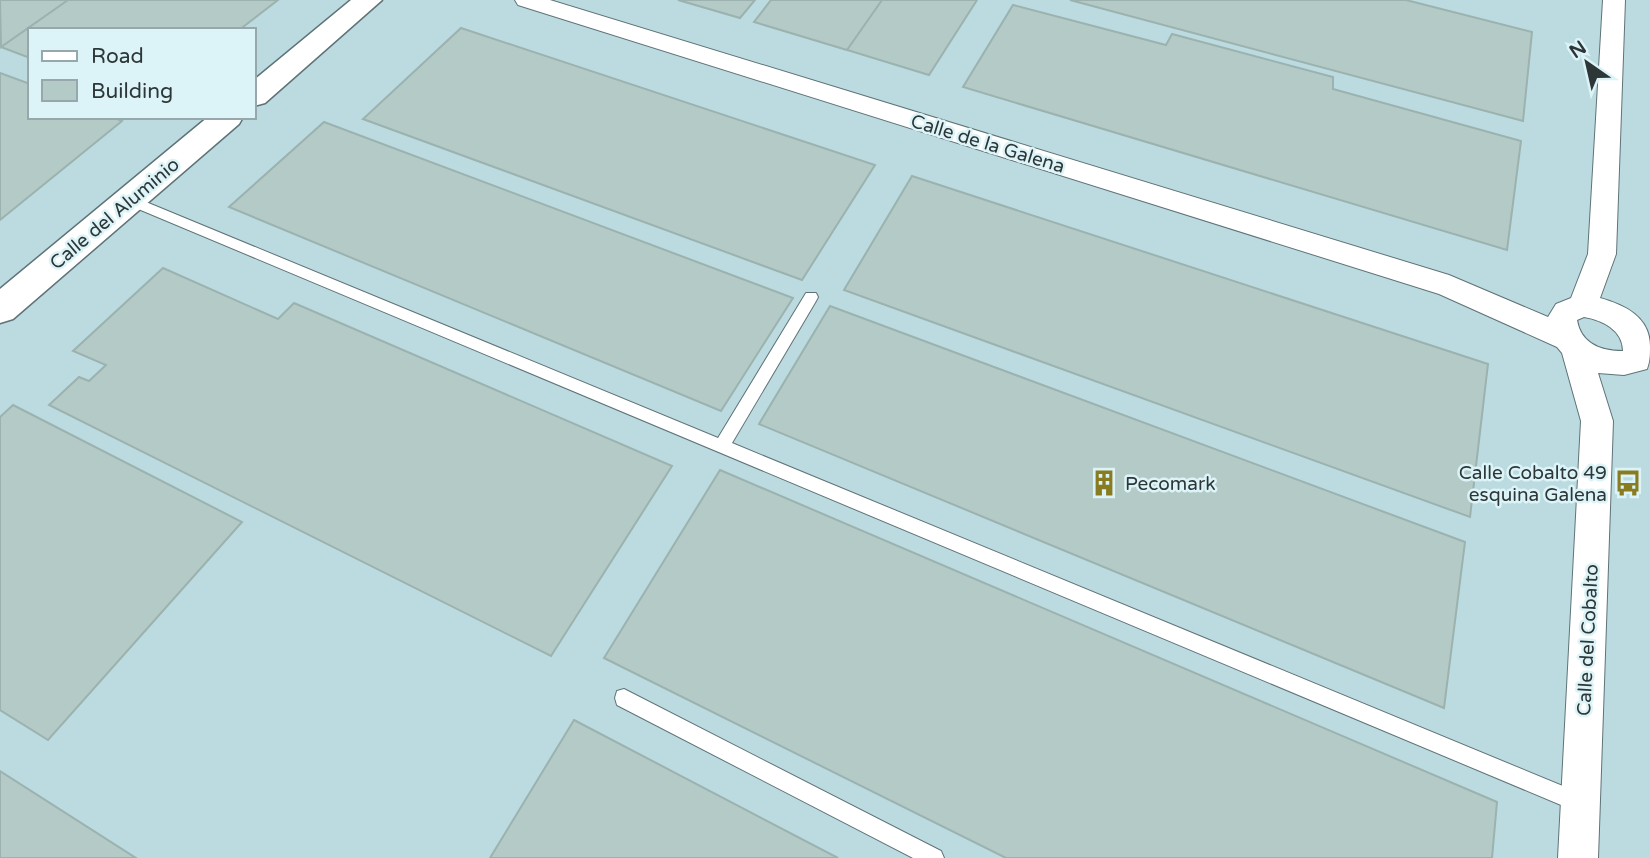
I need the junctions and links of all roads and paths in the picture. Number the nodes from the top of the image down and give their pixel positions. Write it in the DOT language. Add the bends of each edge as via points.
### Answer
graph roads {
  1 [pos="368,0"];
  2 [pos="526,0"];
  3 [pos="1614,0"];
  4 [pos="256,94"];
  5 [pos="226,119"];
  6 [pos="129,200"];
  7 [pos="1602,254"];
  8 [pos="1449,286"];
  9 [pos="811,297"];
  10 [pos="1578,307"];
  11 [pos="0,309"];
  12 [pos="1633,324"];
  13 [pos="1571,343"];
  14 [pos="1637,362"];
  15 [pos="1597,421"];
  16 [pos="722,446"];
  17 [pos="624,698"];
  18 [pos="1580,803"];
  19 [pos="934,858"];
  20 [pos="1578,858"];
  1 -- 4 [label="street"];
  2 -- 8 [label="street, Calle de la Galena"];
  3 -- 7 [label="street"];
  5 -- 6 [label="street, Calle del Aluminio"];
  6 -- 11 [label="street, Calle del Aluminio"];
  6 -- 16 [label="lane"];
  7 -- 10 [label="street"];
  7 -- 12 [label="street"];
  8 -- 10 [label="street, Calle de la Galena"];
  8 -- 13 [label="street, Calle de la Galena"];
  9 -- 16 [label="lane"];
  10 -- 12 [label="street, Calle de la Galena" via="1595,306"];
  10 -- 13 [label="street" via="1562,319"];
  12 -- 14 [label="street" via="1641,343"];
  13 -- 14 [label="street, Calle de la Galena" via="1601,362"];
  13 -- 15 [label="street, Calle del Cobalto"];
  14 -- 15 [label="street, Calle del Cobalto"];
  15 -- 18 [label="street, Calle del Cobalto"];
  16 -- 18 [label="lane"];
  17 -- 19 [label="lane"];
  18 -- 20 [label="street, Calle del Cobalto"];
}
